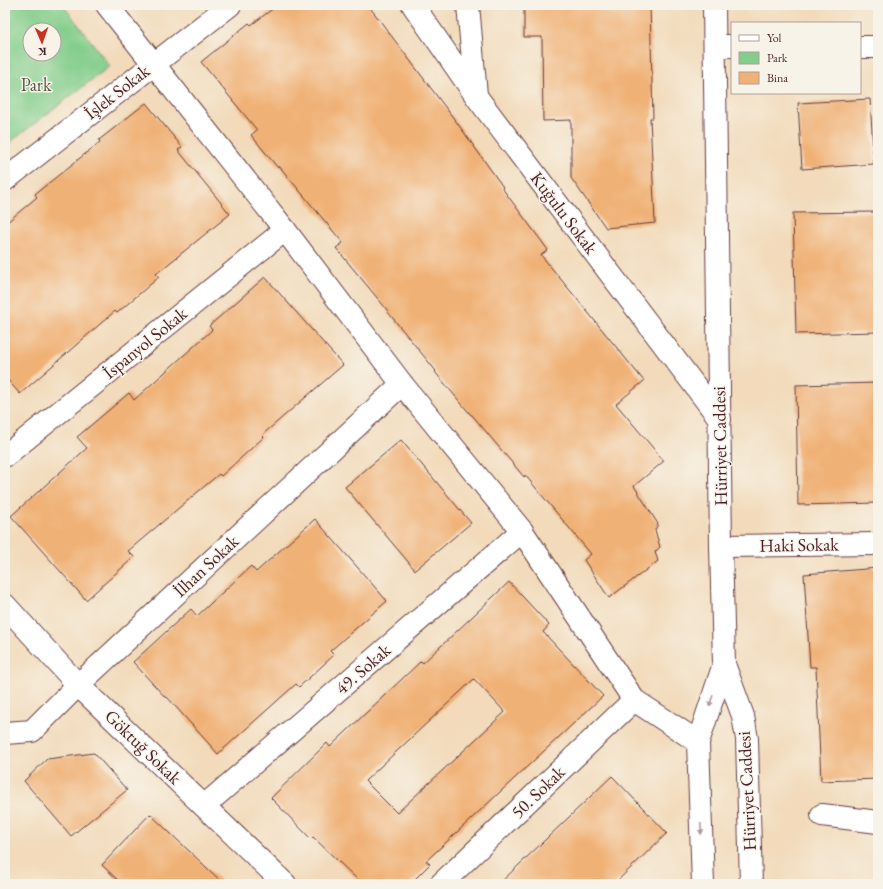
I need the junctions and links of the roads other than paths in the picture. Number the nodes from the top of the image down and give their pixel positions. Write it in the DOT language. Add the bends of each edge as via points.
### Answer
graph roads {
  1 [pos="107,5"];
  2 [pos="230,5"];
  3 [pos="413,5"];
  4 [pos="468,5"];
  5 [pos="714,5"];
  6 [pos="723,46"];
  7 [pos="861,47"];
  8 [pos="878,47"];
  9 [pos="154,64"];
  10 [pos="476,96"];
  11 [pos="5,180"];
  12 [pos="285,230"];
  13 [pos="402,384"];
  14 [pos="720,419"];
  15 [pos="5,456"];
  16 [pos="522,531"];
  17 [pos="878,544"];
  18 [pos="721,546"];
  19 [pos="5,605"];
  20 [pos="724,664"];
  21 [pos="78,685"];
  22 [pos="634,700"];
  23 [pos="5,733"];
  24 [pos="698,742"];
  25 [pos="204,806"];
  26 [pos="822,815"];
  27 [pos="878,822"];
  28 [pos="285,884"];
  29 [pos="441,884"];
  30 [pos="703,884"];
  31 [pos="751,884"];
  1 -- 9 [label="street"];
  2 -- 9 [label="street, İşlek Sokak"];
  3 -- 10 [label="street, Kuğulu Sokak"];
  4 -- 10 [label="street"];
  5 -- 6 [label="street, Hürriyet Caddesi"];
  6 -- 14 [label="street, Hürriyet Caddesi"];
  7 -- 8 [label="street"];
  9 -- 11 [label="street, İşlek Sokak"];
  9 -- 12 [label="street"];
  10 -- 14 [label="street, Kuğulu Sokak"];
  12 -- 13 [label="street"];
  12 -- 15 [label="street, İspanyol Sokak"];
  13 -- 16 [label="street"];
  13 -- 21 [label="street, İlhan Sokak"];
  14 -- 18 [label="street, Hürriyet Caddesi"];
  16 -- 22 [label="street"];
  16 -- 25 [label="street, 49. Sokak"];
  17 -- 18 [label="street, Haki Sokak"];
  18 -- 20 [label="street, Hürriyet Caddesi"];
  19 -- 21 [label="street, Göktuğ Sokak"];
  20 -- 24 [label="street, one-way"];
  20 -- 31 [label="street, Hürriyet Caddesi" via="747,739"];
  21 -- 23 [label="street, İlhan Sokak" via="32,731"];
  21 -- 25 [label="street, Göktuğ Sokak"];
  22 -- 24 [label="street"];
  22 -- 29 [label="street, 50. Sokak"];
  24 -- 30 [label="street, one-way"];
  25 -- 28 [label="street, Göktuğ Sokak"];
  26 -- 27 [label="street"];
}
